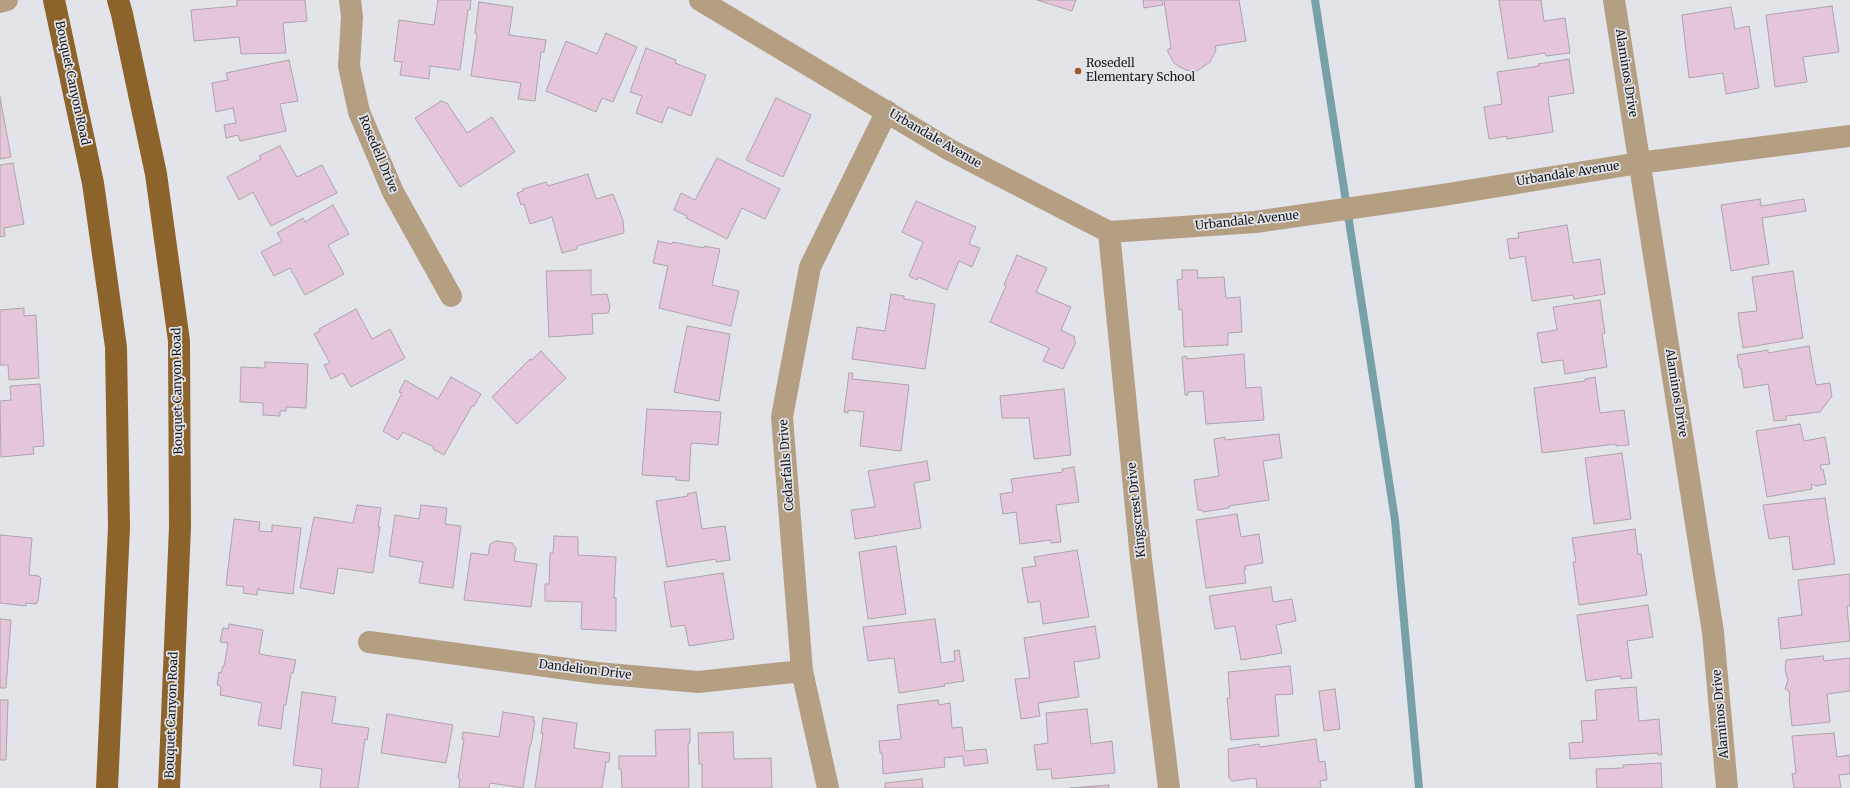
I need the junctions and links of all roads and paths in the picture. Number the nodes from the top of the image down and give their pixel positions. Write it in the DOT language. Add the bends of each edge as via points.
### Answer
graph roads {
  1 [pos="7,0"];
  2 [pos="54,0"];
  3 [pos="118,0"];
  4 [pos="350,0"];
  5 [pos="700,0"];
  6 [pos="1614,0"];
  7 [pos="0,2"];
  8 [pos="887,111"];
  9 [pos="1850,136"];
  10 [pos="1639,162"];
  11 [pos="1109,232"];
  12 [pos="451,296"];
  13 [pos="369,642"];
  14 [pos="802,670"];
  15 [pos="107,788"];
  16 [pos="170,788"];
  17 [pos="828,788"];
  18 [pos="1169,788"];
  19 [pos="1727,788"];
  1 -- 7 [label="street"];
  2 -- 15 [label="main road, Bouquet Canyon Road" via="93,183 116,347 119,527"];
  3 -- 16 [label="main road, Bouquet Canyon Road" via="156,174 179,341 180,527"];
  4 -- 12 [label="street, Rosedell Drive" via="352,17 349,66 359,112 393,192"];
  5 -- 8 [label="street, Urbandale Avenue"];
  6 -- 10 [label="street, Alaminos Drive"];
  8 -- 11 [label="street, Urbandale Avenue" via="950,150"];
  8 -- 14 [label="street, Cedarfalls Drive" via="810,267 782,417"];
  9 -- 10 [label="street, Urbandale Avenue"];
  10 -- 11 [label="street, Urbandale Avenue" via="1443,195 1255,222"];
  10 -- 19 [label="street, Alaminos Drive" via="1713,632"];
  11 -- 18 [label="street, Kingscrest Drive" via="1142,559"];
  13 -- 14 [label="street, Dandelion Drive" via="597,673 698,682"];
  14 -- 17 [label="street, Cedarfalls Drive"];
}
